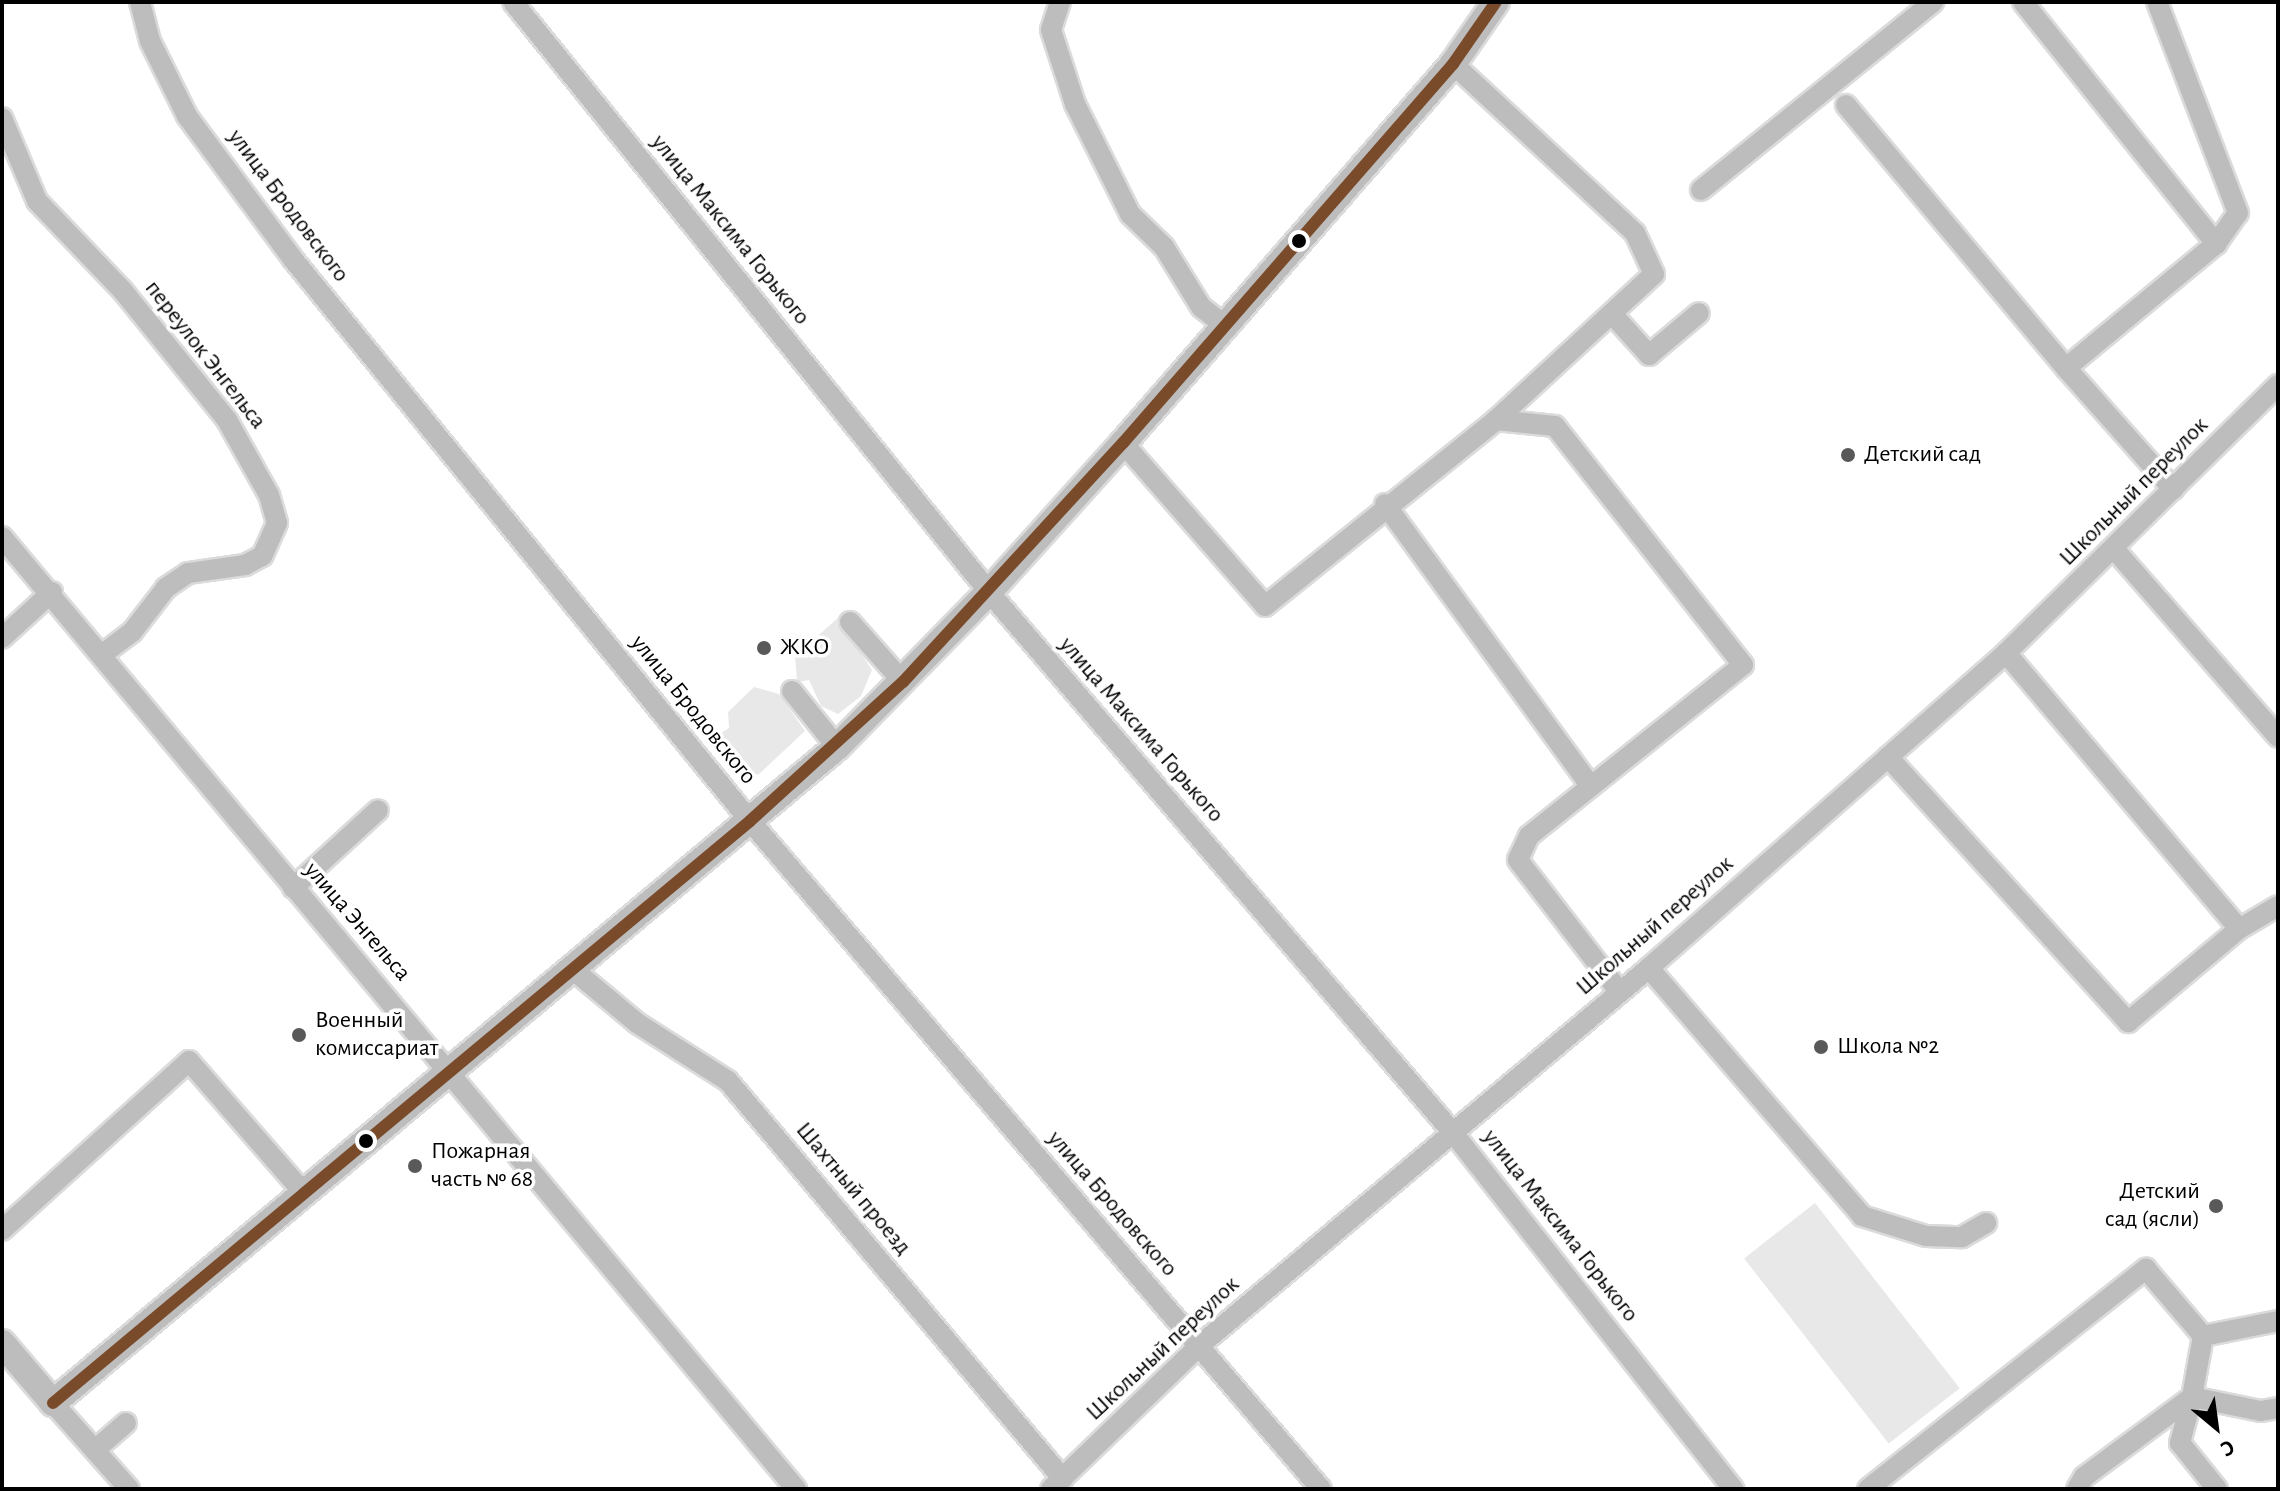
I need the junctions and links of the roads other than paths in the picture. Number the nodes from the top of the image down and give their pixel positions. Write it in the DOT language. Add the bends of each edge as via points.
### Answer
graph roads {
  1 [pos="140,2"];
  2 [pos="513,2"];
  3 [pos="1060,2"];
  4 [pos="1496,2"];
  5 [pos="1933,2"];
  6 [pos="2023,2"];
  7 [pos="2157,2"];
  8 [pos="1453,64"];
  9 [pos="1846,105"];
  10 [pos="2,118"];
  11 [pos="1701,190"];
  12 [pos="2216,244"];
  13 [pos="1699,313"];
  14 [pos="1613,315"];
  15 [pos="1223,324"];
  16 [pos="2066,368"];
  17 [pos="2278,385"];
  18 [pos="1496,420"];
  19 [pos="1123,443"];
  20 [pos="2173,489"];
  21 [pos="1385,504"];
  22 [pos="2,537"];
  23 [pos="2115,550"];
  24 [pos="52,592"];
  25 [pos="989,592"];
  26 [pos="850,622"];
  27 [pos="2,638"];
  28 [pos="104,653"];
  29 [pos="2006,653"];
  30 [pos="903,682"];
  31 [pos="792,691"];
  32 [pos="2278,737"];
  33 [pos="837,747"];
  34 [pos="1888,757"];
  35 [pos="1591,786"];
  36 [pos="378,810"];
  37 [pos="750,821"];
  38 [pos="293,888"];
  39 [pos="2278,906"];
  40 [pos="2239,929"];
  41 [pos="571,968"];
  42 [pos="1649,968"];
  43 [pos="1619,991"];
  44 [pos="449,1069"];
  45 [pos="1454,1134"];
  46 [pos="302,1191"];
  47 [pos="1986,1223"];
  48 [pos="2,1230"];
  49 [pos="2278,1321"];
  50 [pos="2203,1336"];
  51 [pos="2,1343"];
  52 [pos="1199,1346"];
  53 [pos="2192,1397"];
  54 [pos="53,1403"];
  55 [pos="2278,1408"];
  56 [pos="126,1423"];
  57 [pos="95,1450"];
  58 [pos="1057,1484"];
  59 [pos="2084,1485"];
  60 [pos="129,1489"];
  61 [pos="796,1489"];
  62 [pos="1321,1489"];
  63 [pos="1733,1489"];
  64 [pos="1868,1489"];
  65 [pos="2217,1489"];
  1 -- 37 [label="street, улица Бродовского" via="150,41 187,116 292,258"];
  2 -- 25 [label="street, улица Максима Горького"];
  3 -- 15 [label="street" via="1051,30 1075,104 1130,214 1164,247 1201,307"];
  4 -- 8 [label="main road"];
  5 -- 11 [label="street"];
  6 -- 12 [label="street"];
  7 -- 12 [label="street" via="2238,213"];
  8 -- 14 [label="street" via="1635,233 1654,274"];
  8 -- 15 [label="main road"];
  9 -- 16 [label="street"];
  10 -- 28 [label="street, переулок Энгельса" via="37,201 123,291 227,420 269,495 277,523 262,556 245,565 188,573 166,588 132,632"];
  12 -- 16 [label="street"];
  13 -- 14 [label="street" via="1649,355"];
  14 -- 18 [label="street"];
  15 -- 19 [label="main road"];
  16 -- 20 [label="street"];
  17 -- 20 [label="street, Школьный переулок"];
  18 -- 21 [label="street"];
  18 -- 35 [label="street" via="1555,426 1743,665"];
  19 -- 21 [label="street" via="1265,606"];
  19 -- 25 [label="main road"];
  20 -- 23 [label="street, Школьный переулок"];
  21 -- 35 [label="street"];
  22 -- 24 [label="street, улица Энгельса"];
  23 -- 29 [label="street, Школьный переулок"];
  23 -- 32 [label="street"];
  24 -- 27 [label="street"];
  24 -- 28 [label="street, улица Энгельса"];
  25 -- 30 [label="main road"];
  25 -- 45 [label="street, улица Максима Горького"];
  26 -- 30 [label="street"];
  28 -- 38 [label="street, улица Энгельса"];
  29 -- 34 [label="street, Школьный переулок"];
  29 -- 40 [label="street"];
  30 -- 33 [label="main road"];
  31 -- 33 [label="street"];
  33 -- 37 [label="main road"];
  34 -- 40 [label="street" via="2128,1022"];
  34 -- 42 [label="street, Школьный переулок"];
  35 -- 43 [label="street" via="1529,836 1518,860"];
  36 -- 38 [label="street"];
  37 -- 41 [label="main road"];
  37 -- 52 [label="street, улица Бродовского"];
  38 -- 44 [label="street, улица Энгельса"];
  39 -- 40 [label="street"];
  41 -- 44 [label="main road"];
  41 -- 58 [label="street, Шахтный проезд" via="637,1023 728,1081"];
  42 -- 43 [label="street, Школьный переулок"];
  42 -- 47 [label="street" via="1862,1216 1926,1236 1962,1237"];
  43 -- 45 [label="street, Школьный переулок"];
  44 -- 46 [label="main road"];
  44 -- 61 [label="street, улица Энгельса"];
  45 -- 52 [label="street, Школьный переулок"];
  45 -- 63 [label="street, улица Максима Горького"];
  46 -- 48 [label="street" via="189,1061"];
  46 -- 54 [label="main road"];
  49 -- 50 [label="street"];
  50 -- 53 [label="street"];
  50 -- 64 [label="street" via="2146,1269 1996,1382"];
  51 -- 54 [label="main road"];
  52 -- 58 [label="street, Школьный переулок"];
  52 -- 62 [label="street, улица Бродовского"];
  53 -- 55 [label="street" via="2261,1411"];
  53 -- 59 [label="street"];
  53 -- 65 [label="street" via="2180,1443"];
  54 -- 57 [label="street"];
  56 -- 57 [label="street"];
  57 -- 60 [label="street"];
}
